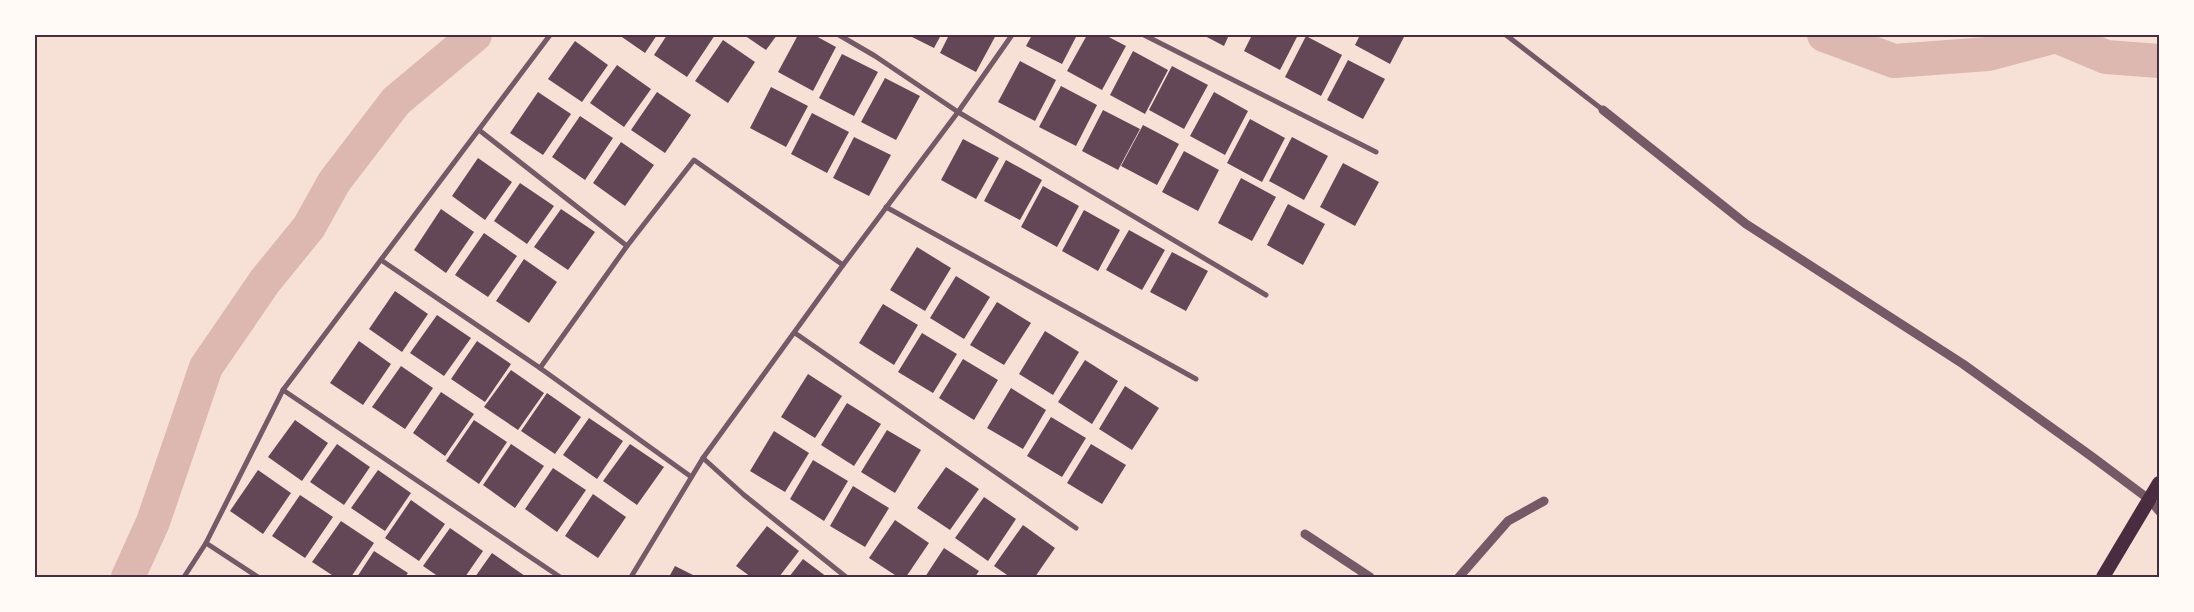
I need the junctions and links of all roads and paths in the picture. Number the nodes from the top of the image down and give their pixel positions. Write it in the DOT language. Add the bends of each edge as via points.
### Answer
graph roads {
  1 [pos="550,35"];
  2 [pos="839,35"];
  3 [pos="1012,35"];
  4 [pos="1144,35"];
  5 [pos="1506,35"];
  6 [pos="1604,110"];
  7 [pos="958,112"];
  8 [pos="479,130"];
  9 [pos="1376,152"];
  10 [pos="886,207"];
  11 [pos="628,246"];
  12 [pos="380,260"];
  13 [pos="843,265"];
  14 [pos="1266,295"];
  15 [pos="795,333"];
  16 [pos="540,368"];
  17 [pos="1196,379"];
  18 [pos="283,390"];
  19 [pos="703,458"];
  20 [pos="690,476"];
  21 [pos="2159,483"];
  22 [pos="2150,500"];
  23 [pos="1544,501"];
  24 [pos="2159,511"];
  25 [pos="1076,528"];
  26 [pos="1305,534"];
  27 [pos="206,543"];
  28 [pos="184,577"];
  29 [pos="258,577"];
  30 [pos="560,577"];
  31 [pos="631,577"];
  32 [pos="846,577"];
  33 [pos="1370,577"];
  34 [pos="1459,577"];
  35 [pos="2103,577"];
  1 -- 8 [label="street"];
  2 -- 7 [label="street"];
  3 -- 7 [label="street"];
  4 -- 9 [label="street"];
  5 -- 6 [label="street"];
  6 -- 22 [label="street" via="1746,224 1963,364"];
  7 -- 10 [label="street"];
  7 -- 14 [label="street"];
  8 -- 11 [label="street"];
  8 -- 12 [label="street"];
  10 -- 13 [label="street"];
  10 -- 17 [label="street"];
  11 -- 13 [label="street" via="694,160"];
  11 -- 16 [label="street"];
  12 -- 16 [label="street"];
  12 -- 18 [label="street"];
  13 -- 15 [label="street"];
  15 -- 19 [label="street"];
  15 -- 25 [label="street"];
  16 -- 20 [label="street"];
  18 -- 27 [label="street"];
  18 -- 30 [label="street"];
  19 -- 20 [label="street"];
  19 -- 32 [label="street"];
  20 -- 31 [label="street"];
  21 -- 22 [label="highway"];
  22 -- 24 [label="street"];
  22 -- 35 [label="highway"];
  23 -- 34 [label="street" via="1508,521"];
  26 -- 33 [label="street"];
  27 -- 28 [label="street"];
  27 -- 29 [label="street"];
}
